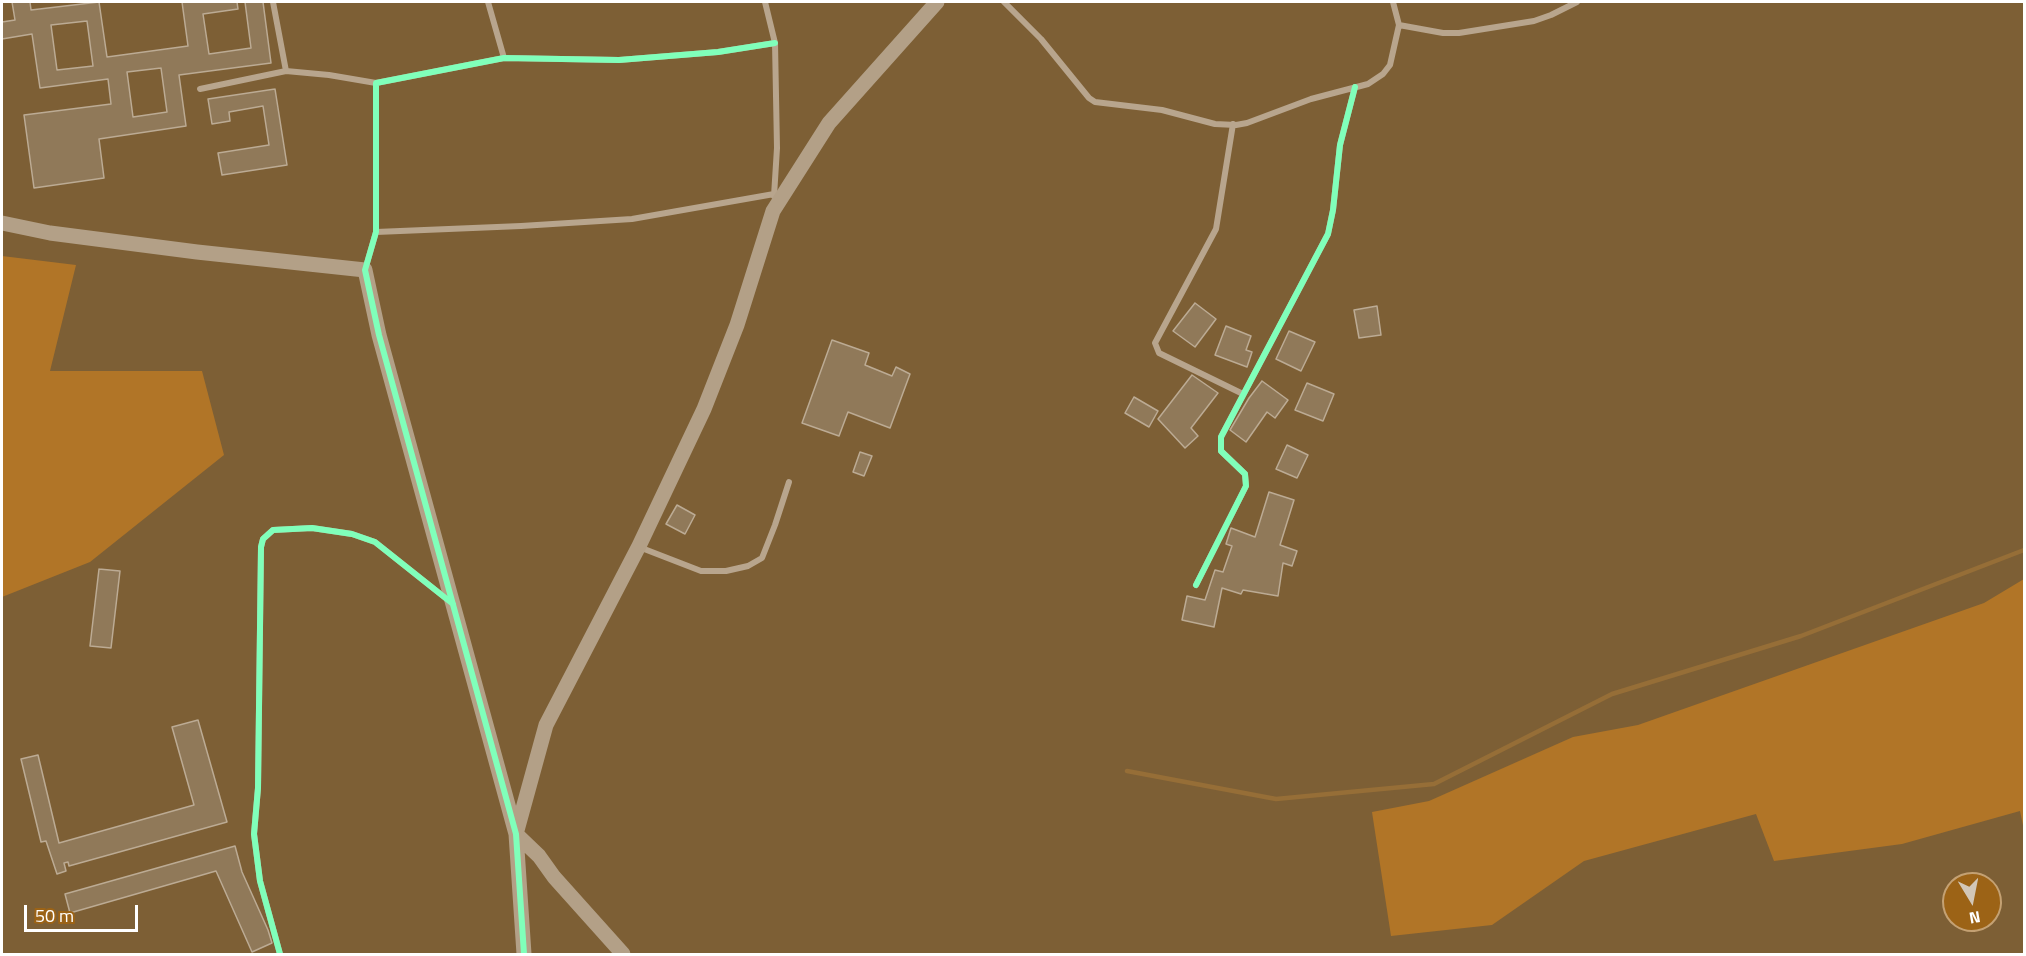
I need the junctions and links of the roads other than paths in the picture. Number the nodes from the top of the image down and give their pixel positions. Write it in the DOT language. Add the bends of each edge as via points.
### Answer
graph roads {
  1 [pos="273,2"];
  2 [pos="488,2"];
  3 [pos="765,2"];
  4 [pos="937,2"];
  5 [pos="1004,2"];
  6 [pos="1393,2"];
  7 [pos="1577,2"];
  8 [pos="1399,25"];
  9 [pos="775,43"];
  10 [pos="504,58"];
  11 [pos="286,71"];
  12 [pos="376,83"];
  13 [pos="1354,87"];
  14 [pos="200,89"];
  15 [pos="1233,124"];
  16 [pos="774,194"];
  17 [pos="773,211"];
  18 [pos="2,223"];
  19 [pos="376,232"];
  20 [pos="365,270"];
  21 [pos="1243,394"];
  22 [pos="789,482"];
  23 [pos="639,546"];
  24 [pos="1196,585"];
  25 [pos="453,604"];
  26 [pos="516,834"];
  27 [pos="280,954"];
  28 [pos="524,954"];
  29 [pos="623,954"];
  1 -- 11 [label="street"];
  2 -- 10 [label="street"];
  3 -- 9 [label="street"];
  4 -- 17 [label="street" via="829,123"];
  5 -- 15 [label="street" via="1095,102"];
  6 -- 8 [label="street"];
  7 -- 8 [label="street" via="1534,21 1459,33"];
  8 -- 13 [label="street" via="1390,65 1368,84"];
  9 -- 10 [label="street" via="619,60"];
  9 -- 16 [label="street"];
  10 -- 12 [label="street"];
  11 -- 12 [label="street"];
  11 -- 14 [label="street"];
  12 -- 19 [label="street"];
  13 -- 15 [label="street" via="1247,123"];
  13 -- 21 [label="street" via="1340,145 1328,234"];
  15 -- 21 [label="street" via="1216,229 1155,343 1159,353"];
  16 -- 17 [label="street"];
  16 -- 19 [label="street" via="623,220"];
  17 -- 23 [label="street" via="737,325 704,409"];
  18 -- 20 [label="street" via="186,251"];
  19 -- 20 [label="street"];
  20 -- 25 [label="street" via="379,335"];
  21 -- 24 [label="street" via="1220,445 1221,451 1245,474 1246,486"];
  22 -- 23 [label="street" via="762,558 748,566 701,571"];
  23 -- 26 [label="street" via="546,725"];
  25 -- 26 [label="street"];
  25 -- 27 [label="street" via="375,542 352,534 312,528 273,530 263,539 254,834 260,881"];
  26 -- 28 [label="street"];
  26 -- 29 [label="street"];
}
